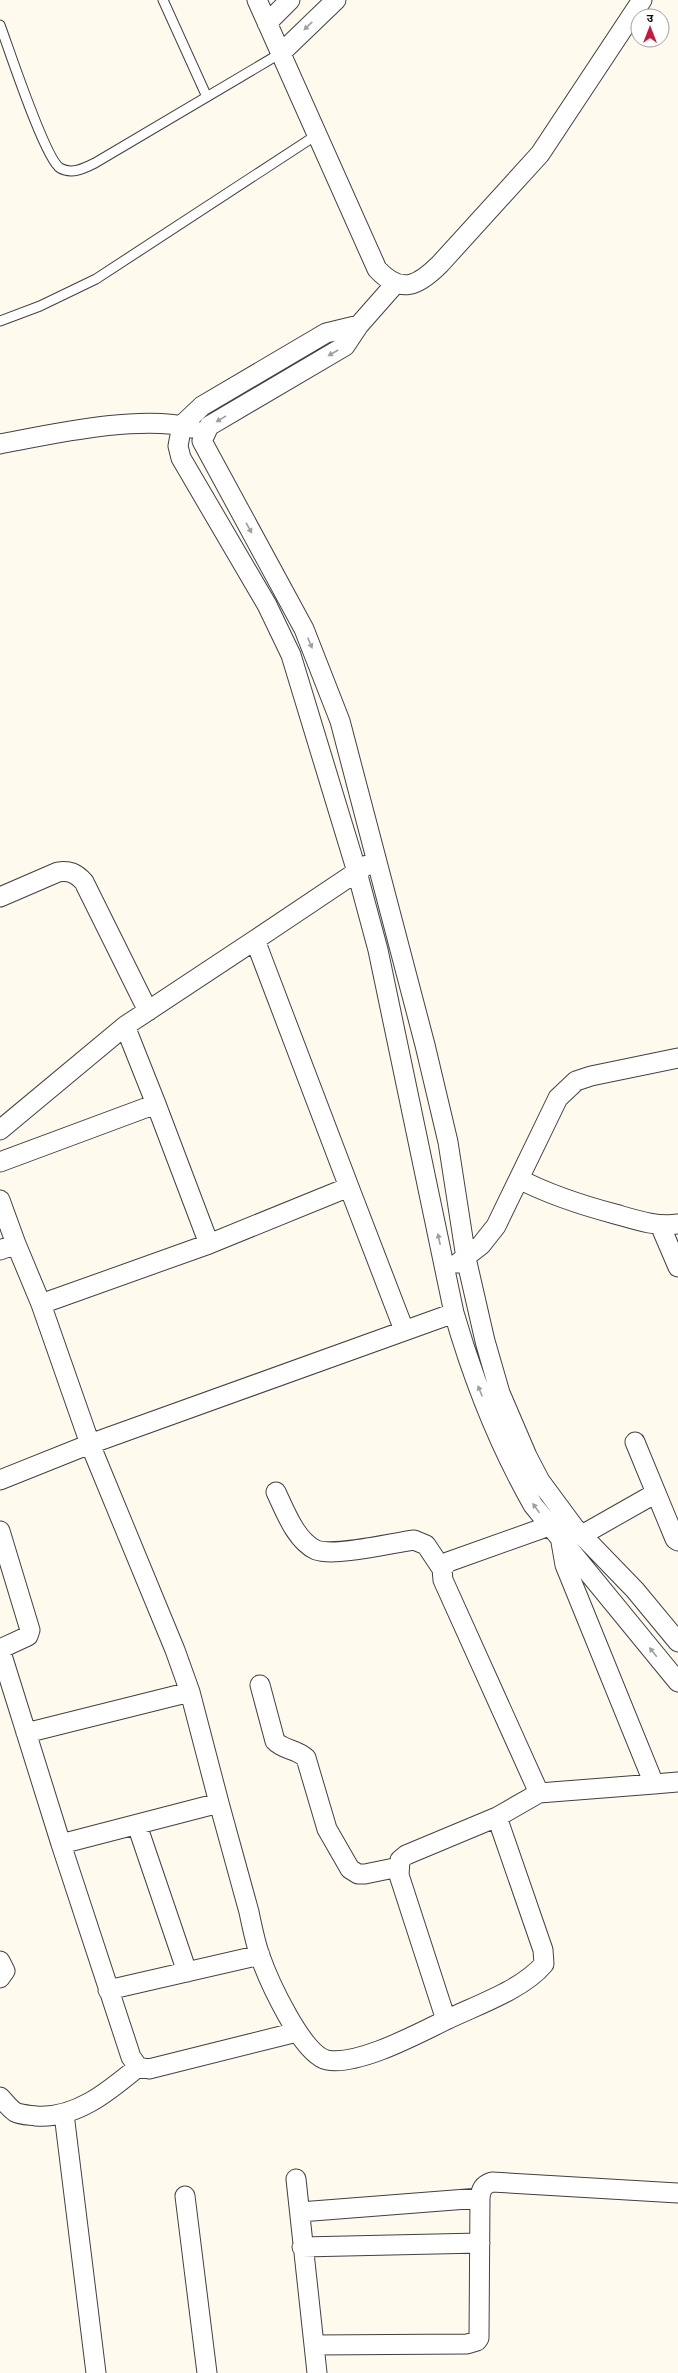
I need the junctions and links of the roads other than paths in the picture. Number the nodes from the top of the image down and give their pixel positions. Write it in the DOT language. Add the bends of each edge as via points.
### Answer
graph roads {
  1 [pos="164,0"];
  2 [pos="257,0"];
  3 [pos="290,0"];
  4 [pos="336,0"];
  5 [pos="642,0"];
  6 [pos="267,23"];
  7 [pos="0,25"];
  8 [pos="281,53"];
  9 [pos="207,97"];
  10 [pos="318,134"];
  11 [pos="396,284"];
  12 [pos="0,321"];
  13 [pos="359,325"];
  14 [pos="182,425"];
  15 [pos="205,431"];
  16 [pos="0,444"];
  17 [pos="377,859"];
  18 [pos="357,872"];
  19 [pos="0,897"];
  20 [pos="255,940"];
  21 [pos="142,999"];
  22 [pos="125,1026"];
  23 [pos="678,1058"];
  24 [pos="437,1094"];
  25 [pos="410,1103"];
  26 [pos="156,1104"];
  27 [pos="0,1130"];
  28 [pos="0,1162"];
  29 [pos="519,1179"];
  30 [pos="349,1187"];
  31 [pos="0,1200"];
  32 [pos="669,1225"];
  33 [pos="209,1244"];
  34 [pos="8,1247"];
  35 [pos="466,1258"];
  36 [pos="678,1267"];
  37 [pos="446,1272"];
  38 [pos="42,1304"];
  39 [pos="454,1313"];
  40 [pos="404,1330"];
  41 [pos="635,1442"];
  42 [pos="90,1444"];
  43 [pos="0,1480"];
  44 [pos="276,1492"];
  45 [pos="656,1493"];
  46 [pos="565,1514"];
  47 [pos="0,1531"];
  48 [pos="555,1532"];
  49 [pos="582,1535"];
  50 [pos="678,1541"];
  51 [pos="442,1569"];
  52 [pos="678,1642"];
  53 [pos="0,1649"];
  54 [pos="678,1682"];
  55 [pos="260,1685"];
  56 [pos="190,1692"];
  57 [pos="26,1733"];
  58 [pos="678,1782"];
  59 [pos="654,1784"];
  60 [pos="539,1793"];
  61 [pos="219,1804"];
  62 [pos="497,1817"];
  63 [pos="137,1825"];
  64 [pos="61,1844"];
  65 [pos="399,1867"];
  66 [pos="260,1956"];
  67 [pos="0,1961"];
  68 [pos="187,1972"];
  69 [pos="0,1978"];
  70 [pos="108,1990"];
  71 [pos="446,2020"];
  72 [pos="297,2032"];
  73 [pos="138,2067"];
  74 [pos="0,2097"];
  75 [pos="64,2114"];
  76 [pos="296,2179"];
  77 [pos="678,2193"];
  78 [pos="185,2196"];
  79 [pos="480,2198"];
  80 [pos="300,2212"];
  81 [pos="480,2243"];
  82 [pos="302,2247"];
  83 [pos="314,2345"];
  84 [pos="96,2373"];
  85 [pos="207,2373"];
  86 [pos="317,2373"];
  1 -- 9 [label="lane"];
  2 -- 6 [label="street"];
  3 -- 6 [label="street"];
  4 -- 8 [label="street, one-way"];
  5 -- 11 [label="street" via="540,154 424,280"];
  6 -- 8 [label="street"];
  7 -- 9 [label="lane" via="44,142 54,162 69,171 82,170"];
  8 -- 9 [label="lane"];
  8 -- 10 [label="street"];
  10 -- 11 [label="street" via="377,269 388,281"];
  10 -- 12 [label="lane" via="96,279 40,306"];
  11 -- 13 [label="street"];
  13 -- 14 [label="street" via="326,333 202,406"];
  13 -- 15 [label="street, one-way" via="344,346"];
  14 -- 15 [label="street"];
  14 -- 16 [label="street" via="139,424 78,430"];
  14 -- 18 [label="street" via="178,446 181,458 267,605 291,656"];
  15 -- 17 [label="street, one-way" via="202,441 205,450 282,587 322,669 340,721"];
  17 -- 18 [label="street"];
  17 -- 24 [label="street"];
  18 -- 20 [label="street"];
  18 -- 25 [label="street" via="378,950"];
  19 -- 21 [label="street" via="58,872 77,874 84,882"];
  20 -- 21 [label="street"];
  20 -- 30 [label="street"];
  21 -- 22 [label="street"];
  22 -- 26 [label="street"];
  22 -- 27 [label="street"];
  23 -- 29 [label="street" via="591,1076 569,1087 558,1098"];
  24 -- 25 [label="street"];
  24 -- 35 [label="street" via="448,1142"];
  37 -- 25 [label="street, one-way"];
  26 -- 28 [label="street"];
  26 -- 33 [label="street"];
  29 -- 32 [label="street" via="581,1206"];
  29 -- 35 [label="street" via="496,1226 481,1245"];
  30 -- 33 [label="street"];
  30 -- 40 [label="street"];
  31 -- 34 [label="street"];
  32 -- 36 [label="street"];
  33 -- 38 [label="street"];
  34 -- 38 [label="street"];
  35 -- 37 [label="street"];
  35 -- 46 [label="street" via="500,1393 540,1481"];
  37 -- 39 [label="street"];
  38 -- 42 [label="street"];
  39 -- 40 [label="street"];
  48 -- 39 [label="street, one-way" via="533,1505 515,1474 476,1380"];
  40 -- 42 [label="street"];
  41 -- 45 [label="street"];
  42 -- 43 [label="street"];
  42 -- 56 [label="street" via="157,1602"];
  44 -- 51 [label="street" via="295,1528 316,1550 334,1552 414,1540 426,1546"];
  45 -- 49 [label="street"];
  45 -- 50 [label="street"];
  46 -- 48 [label="street"];
  46 -- 49 [label="street"];
  47 -- 53 [label="street" via="30,1630 28,1636"];
  48 -- 51 [label="street" via="448,1562"];
  54 -- 48 [label="street, one-way"];
  48 -- 59 [label="street" via="565,1565"];
  49 -- 52 [label="street" via="635,1590"];
  51 -- 60 [label="street" via="443,1580"];
  53 -- 57 [label="street"];
  55 -- 65 [label="street" via="275,1741 306,1758 327,1829 350,1870 365,1874"];
  56 -- 57 [label="street"];
  56 -- 61 [label="street"];
  57 -- 64 [label="street"];
  58 -- 59 [label="street"];
  59 -- 60 [label="street"];
  60 -- 62 [label="street"];
  61 -- 63 [label="street"];
  61 -- 66 [label="street"];
  62 -- 65 [label="street" via="406,1855 400,1860"];
  62 -- 71 [label="street" via="543,1950 544,1964 523,1983"];
  63 -- 64 [label="street"];
  63 -- 68 [label="street"];
  64 -- 70 [label="street"];
  65 -- 71 [label="street" via="399,1875"];
  66 -- 68 [label="street"];
  66 -- 72 [label="street" via="286,2014"];
  67 -- 69 [label="street" via="4,1971"];
  68 -- 70 [label="street"];
  70 -- 73 [label="street" via="131,2057"];
  71 -- 72 [label="street" via="367,2055 338,2061 318,2056"];
  72 -- 73 [label="street" via="149,2069"];
  73 -- 75 [label="street" via="108,2092"];
  74 -- 75 [label="street" via="16,2112 26,2115"];
  75 -- 84 [label="street"];
  76 -- 80 [label="street"];
  77 -- 79 [label="street" via="492,2182 482,2187"];
  78 -- 85 [label="street"];
  79 -- 80 [label="street"];
  79 -- 81 [label="street"];
  80 -- 82 [label="street"];
  81 -- 82 [label="street"];
  81 -- 83 [label="street" via="477,2341 467,2344"];
  82 -- 83 [label="street"];
  83 -- 86 [label="street"];
}
